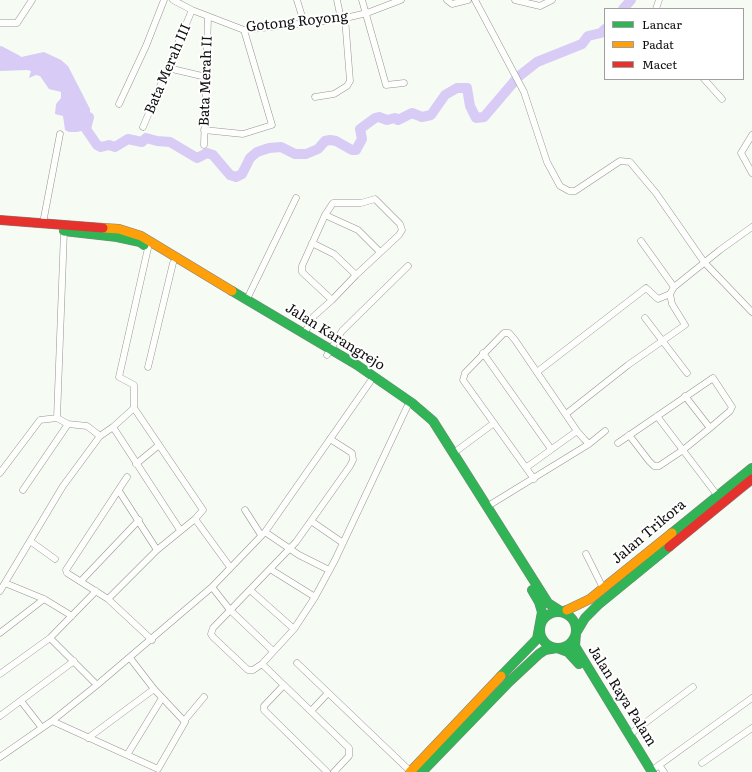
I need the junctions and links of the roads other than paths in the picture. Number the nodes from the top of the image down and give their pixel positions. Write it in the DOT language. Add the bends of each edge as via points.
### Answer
graph roads {
  1 [pos="32,0"];
  2 [pos="164,0"];
  3 [pos="173,0"];
  4 [pos="297,0"];
  5 [pos="337,0"];
  6 [pos="362,0"];
  7 [pos="447,0"];
  8 [pos="468,0"];
  9 [pos="475,0"];
  10 [pos="516,0"];
  11 [pos="552,0"];
  12 [pos="397,1"];
  13 [pos="192,10"];
  14 [pos="367,13"];
  15 [pos="208,17"];
  16 [pos="343,18"];
  17 [pos="0,23"];
  18 [pos="304,23"];
  19 [pos="244,30"];
  20 [pos="168,68"];
  21 [pos="206,77"];
  22 [pos="705,80"];
  23 [pos="404,83"];
  24 [pos="315,97"];
  25 [pos="722,99"];
  26 [pos="119,104"];
  27 [pos="143,127"];
  28 [pos="204,130"];
  29 [pos="60,134"];
  30 [pos="752,135"];
  31 [pos="204,144"];
  32 [pos="752,173"];
  33 [pos="296,198"];
  34 [pos="325,214"];
  35 [pos="0,220"];
  36 [pos="44,223"];
  37 [pos="24,225"];
  38 [pos="0,226"];
  39 [pos="752,228"];
  40 [pos="64,231"];
  41 [pos="641,241"];
  42 [pos="312,243"];
  43 [pos="148,248"];
  44 [pos="380,252"];
  45 [pos="704,262"];
  46 [pos="173,263"];
  47 [pos="408,266"];
  48 [pos="356,275"];
  49 [pos="208,280"];
  50 [pos="674,287"];
  51 [pos="670,294"];
  52 [pos="247,299"];
  53 [pos="332,300"];
  54 [pos="752,312"];
  55 [pos="645,318"];
  56 [pos="304,334"];
  57 [pos="662,341"];
  58 [pos="329,352"];
  59 [pos="483,353"];
  60 [pos="148,367"];
  61 [pos="537,372"];
  62 [pos="687,372"];
  63 [pos="370,382"];
  64 [pos="685,396"];
  65 [pos="407,407"];
  66 [pos="134,408"];
  67 [pos="566,414"];
  68 [pos="657,416"];
  69 [pos="57,418"];
  70 [pos="494,423"];
  71 [pos="68,424"];
  72 [pos="113,427"];
  73 [pos="710,428"];
  74 [pos="577,431"];
  75 [pos="605,431"];
  76 [pos="630,435"];
  77 [pos="100,436"];
  78 [pos="330,439"];
  79 [pos="618,443"];
  80 [pos="589,444"];
  81 [pos="159,445"];
  82 [pos="551,450"];
  83 [pos="683,450"];
  84 [pos="455,452"];
  85 [pos="136,464"];
  86 [pos="526,467"];
  87 [pos="752,468"];
  88 [pos="0,473"];
  89 [pos="127,477"];
  90 [pos="534,479"];
  91 [pos="752,479"];
  92 [pos="23,490"];
  93 [pos="119,491"];
  94 [pos="717,495"];
  95 [pos="488,506"];
  96 [pos="245,510"];
  97 [pos="195,519"];
  98 [pos="139,520"];
  99 [pos="311,521"];
  100 [pos="180,530"];
  101 [pos="263,533"];
  102 [pos="30,541"];
  103 [pos="343,544"];
  104 [pos="290,549"];
  105 [pos="157,550"];
  106 [pos="586,554"];
  107 [pos="54,559"];
  108 [pos="230,567"];
  109 [pos="270,569"];
  110 [pos="329,570"];
  111 [pos="81,581"];
  112 [pos="5,583"];
  113 [pos="212,587"];
  114 [pos="603,588"];
  115 [pos="250,590"];
  116 [pos="0,591"];
  117 [pos="96,592"];
  118 [pos="315,597"];
  119 [pos="44,599"];
  120 [pos="108,599"];
  121 [pos="230,610"];
  122 [pos="562,612"];
  123 [pos="72,616"];
  124 [pos="541,624"];
  125 [pos="294,629"];
  126 [pos="0,632"];
  127 [pos="576,633"];
  128 [pos="50,638"];
  129 [pos="152,640"];
  130 [pos="557,648"];
  131 [pos="273,652"];
  132 [pos="130,658"];
  133 [pos="74,660"];
  134 [pos="297,663"];
  135 [pos="262,664"];
  136 [pos="0,674"];
  137 [pos="97,685"];
  138 [pos="284,685"];
  139 [pos="692,687"];
  140 [pos="154,689"];
  141 [pos="328,693"];
  142 [pos="204,697"];
  143 [pos="162,698"];
  144 [pos="752,698"];
  145 [pos="21,701"];
  146 [pos="311,711"];
  147 [pos="0,716"];
  148 [pos="52,721"];
  149 [pos="184,722"];
  150 [pos="42,728"];
  151 [pos="751,730"];
  152 [pos="629,735"];
  153 [pos="88,738"];
  154 [pos="127,754"];
  155 [pos="0,757"];
  156 [pos="702,764"];
  157 [pos="659,765"];
  158 [pos="327,772"];
  159 [pos="334,772"];
  160 [pos="410,772"];
  161 [pos="422,772"];
  162 [pos="650,772"];
  163 [pos="664,772"];
  1 -- 17 [label="street" via="17,23"];
  2 -- 26 [label="street"];
  3 -- 13 [label="street, Gotong Royong"];
  4 -- 18 [label="street"];
  5 -- 16 [label="street"];
  6 -- 14 [label="street"];
  7 -- 8 [label="street" via="452,4"];
  9 -- 45 [label="street" via="519,82 547,162 560,186 575,191 620,162 630,162"];
  10 -- 11 [label="street" via="540,6"];
  12 -- 14 [label="street, Gotong Royong"];
  13 -- 15 [label="street, Gotong Royong"];
  13 -- 20 [label="street, Bata Merah III"];
  14 -- 16 [label="street, Gotong Royong"];
  14 -- 23 [label="street" via="386,85"];
  15 -- 19 [label="street, Gotong Royong"];
  15 -- 21 [label="street, Bata Merah II"];
  16 -- 18 [label="street, Gotong Royong"];
  16 -- 24 [label="street" via="350,81 338,92"];
  18 -- 19 [label="street, Gotong Royong"];
  19 -- 28 [label="street" via="272,125 243,134"];
  20 -- 21 [label="street"];
  20 -- 27 [label="street, Bata Merah III"];
  21 -- 28 [label="street, Bata Merah II"];
  22 -- 25 [label="street"];
  28 -- 31 [label="street, Bata Merah II"];
  29 -- 36 [label="street"];
  30 -- 32 [label="street" via="741,153"];
  33 -- 52 [label="street"];
  34 -- 42 [label="street"];
  34 -- 44 [label="street" via="358,230"];
  34 -- 44 [label="street" via="335,202 361,203 376,199 403,229"];
  35 -- 37 [label="main road, Jalan Karangrejo"];
  36 -- 37 [label="main road, Jalan Karangrejo"];
  36 -- 49 [label="main road, Jalan Karangrejo" via="119,229 141,236"];
  37 -- 38 [label="main road, Jalan Karangrejo"];
  37 -- 40 [label="main road, Jalan Karangrejo"];
  39 -- 45 [label="street"];
  40 -- 43 [label="main road, Jalan Karangrejo" via="117,237 140,242"];
  40 -- 69 [label="street"];
  41 -- 50 [label="street"];
  42 -- 48 [label="street" via="334,254"];
  42 -- 53 [label="street" via="301,271"];
  43 -- 46 [label="main road, Jalan Karangrejo"];
  43 -- 66 [label="street" via="119,373 121,379 135,387"];
  44 -- 48 [label="street"];
  45 -- 50 [label="street"];
  45 -- 54 [label="street"];
  46 -- 49 [label="main road, Jalan Karangrejo"];
  46 -- 60 [label="street"];
  47 -- 58 [label="street" via="342,331"];
  48 -- 53 [label="street"];
  49 -- 52 [label="main road, Jalan Karangrejo"];
  49 -- 58 [label="main road, Jalan Karangrejo"];
  50 -- 51 [label="street"];
  51 -- 57 [label="street" via="672,304 684,325"];
  51 -- 61 [label="street" via="658,299 646,288"];
  52 -- 56 [label="main road, Jalan Karangrejo"];
  53 -- 56 [label="street" via="314,316"];
  55 -- 57 [label="street"];
  56 -- 58 [label="main road, Jalan Karangrejo"];
  57 -- 62 [label="street"];
  57 -- 67 [label="street"];
  58 -- 63 [label="main road, Jalan Karangrejo"];
  58 -- 84 [label="main road, Jalan Karangrejo" via="412,403 433,422"];
  59 -- 61 [label="street" via="500,335 508,332"];
  59 -- 70 [label="street" via="463,376 463,380"];
  59 -- 82 [label="street"];
  61 -- 67 [label="street"];
  63 -- 65 [label="main road, Jalan Karangrejo"];
  63 -- 78 [label="street"];
  64 -- 68 [label="street"];
  64 -- 73 [label="street"];
  64 -- 73 [label="street" via="713,378 732,406 730,411"];
  65 -- 103 [label="street"];
  65 -- 124 [label="main road, Jalan Karangrejo" via="432,429 451,457 536,596 542,612"];
  66 -- 72 [label="street"];
  66 -- 81 [label="street"];
  67 -- 74 [label="street"];
  68 -- 76 [label="street"];
  68 -- 83 [label="street"];
  69 -- 71 [label="street"];
  69 -- 88 [label="street" via="40,420"];
  70 -- 84 [label="street"];
  70 -- 86 [label="street"];
  71 -- 77 [label="street" via="83,424"];
  71 -- 92 [label="street"];
  72 -- 77 [label="street"];
  72 -- 85 [label="street"];
  73 -- 83 [label="street"];
  74 -- 80 [label="street"];
  74 -- 82 [label="street"];
  75 -- 80 [label="street"];
  76 -- 79 [label="street"];
  76 -- 83 [label="street" via="656,466"];
  77 -- 102 [label="street" via="63,486"];
  78 -- 99 [label="street" via="352,453 353,460"];
  78 -- 101 [label="street"];
  80 -- 90 [label="street"];
  81 -- 85 [label="street"];
  81 -- 97 [label="street" via="201,506 202,512"];
  82 -- 86 [label="street"];
  83 -- 94 [label="street"];
  84 -- 95 [label="main road, Jalan Karangrejo"];
  85 -- 100 [label="street"];
  86 -- 90 [label="street"];
  87 -- 94 [label="main road, Jalan Trikora"];
  89 -- 93 [label="street"];
  90 -- 95 [label="street"];
  91 -- 127 [label="main road, Jalan Trikora" via="598,605 585,618"];
  93 -- 98 [label="street"];
  93 -- 111 [label="street" via="66,568 67,573"];
  94 -- 114 [label="main road, Jalan Trikora"];
  95 -- 122 [label="main road, Jalan Karangrejo" via="548,603"];
  96 -- 101 [label="street"];
  97 -- 100 [label="street"];
  97 -- 108 [label="street"];
  98 -- 105 [label="street"];
  98 -- 111 [label="street"];
  99 -- 103 [label="street"];
  99 -- 104 [label="street"];
  100 -- 105 [label="street"];
  101 -- 104 [label="street"];
  101 -- 108 [label="street"];
  102 -- 107 [label="street"];
  102 -- 112 [label="street"];
  103 -- 110 [label="street"];
  104 -- 109 [label="street"];
  104 -- 110 [label="street"];
  105 -- 120 [label="street"];
  106 -- 114 [label="street"];
  108 -- 113 [label="street"];
  109 -- 115 [label="street"];
  109 -- 118 [label="street"];
  110 -- 118 [label="street"];
  111 -- 117 [label="street"];
  112 -- 116 [label="street"];
  112 -- 119 [label="street"];
  113 -- 121 [label="street"];
  113 -- 129 [label="street"];
  114 -- 122 [label="main road, Jalan Trikora" via="583,604"];
  115 -- 121 [label="street"];
  115 -- 125 [label="street"];
  117 -- 120 [label="street"];
  117 -- 123 [label="street"];
  118 -- 125 [label="street"];
  119 -- 123 [label="street"];
  119 -- 126 [label="street"];
  120 -- 129 [label="street"];
  121 -- 131 [label="street"];
  121 -- 135 [label="street" via="213,628 212,637 248,670"];
  122 -- 124 [label="main road" via="551,613"];
  122 -- 127 [label="main road" via="574,622"];
  123 -- 128 [label="street"];
  124 -- 130 [label="main road" via="543,640"];
  124 -- 160 [label="main road" via="537,639 529,649"];
  125 -- 131 [label="street"];
  127 -- 130 [label="main road" via="571,642"];
  127 -- 152 [label="main road, Jalan Raya Palam" via="575,646 578,653"];
  128 -- 133 [label="street"];
  128 -- 136 [label="street"];
  129 -- 132 [label="street"];
  130 -- 161 [label="main road" via="545,650 533,658"];
  130 -- 162 [label="main road, Jalan Raya Palam" via="568,652 579,664"];
  131 -- 135 [label="street"];
  132 -- 137 [label="street"];
  132 -- 140 [label="street"];
  133 -- 137 [label="street"];
  133 -- 145 [label="street"];
  134 -- 141 [label="street"];
  135 -- 138 [label="street"];
  137 -- 148 [label="street"];
  138 -- 146 [label="street"];
  138 -- 158 [label="street" via="264,706 264,710"];
  139 -- 152 [label="street"];
  140 -- 143 [label="street"];
  140 -- 153 [label="street"];
  141 -- 146 [label="street"];
  141 -- 160 [label="street"];
  142 -- 149 [label="street"];
  143 -- 149 [label="street"];
  143 -- 154 [label="street"];
  144 -- 157 [label="street"];
  145 -- 147 [label="street"];
  145 -- 150 [label="street"];
  146 -- 159 [label="street" via="350,750 349,756"];
  148 -- 150 [label="street"];
  148 -- 153 [label="street"];
  149 -- 154 [label="street" via="158,769"];
  150 -- 155 [label="street"];
  151 -- 156 [label="street"];
  152 -- 162 [label="main road, Jalan Raya Palam"];
  153 -- 154 [label="street"];
  157 -- 162 [label="street"];
  157 -- 163 [label="street"];
}
